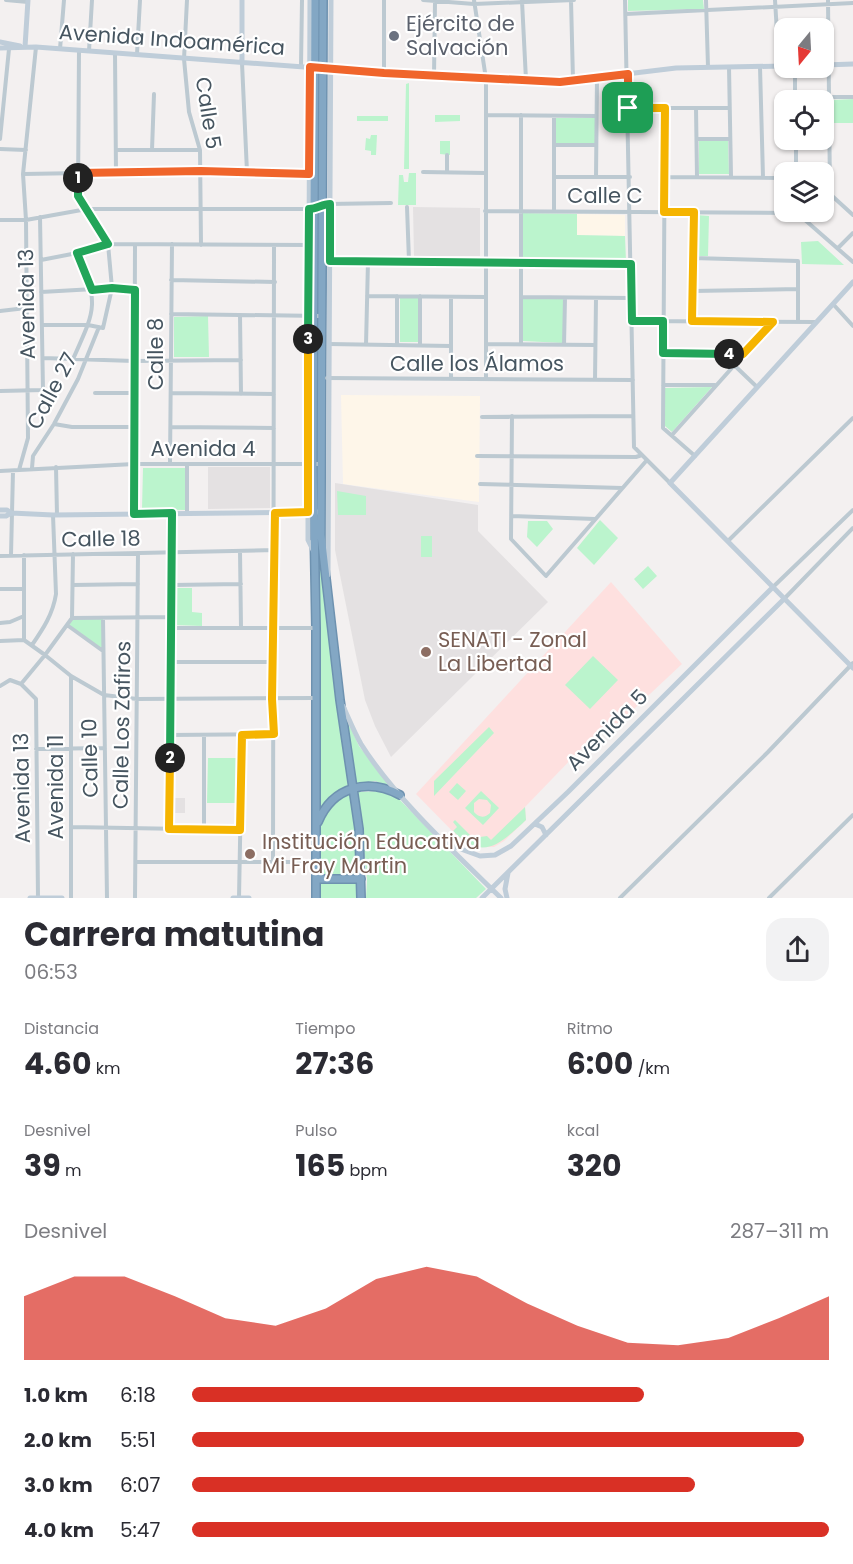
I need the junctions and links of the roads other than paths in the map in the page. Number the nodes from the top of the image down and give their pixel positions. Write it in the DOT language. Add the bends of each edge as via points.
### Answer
graph roads {
  1 [pos="6,0"];
  2 [pos="64,0"];
  3 [pos="92,0"];
  4 [pos="140,0"];
  5 [pos="187,0"];
  6 [pos="242,0"];
  7 [pos="302,0"];
  8 [pos="313,0"];
  9 [pos="323,0"];
  10 [pos="331,0"];
  11 [pos="384,0"];
  12 [pos="423,0"];
  13 [pos="522,0"];
  14 [pos="572,0"];
  15 [pos="625,0"];
  16 [pos="706,0"];
  17 [pos="775,0"];
  18 [pos="28,1"];
  19 [pos="435,1"];
  20 [pos="474,2"];
  21 [pos="828,2"];
  22 [pos="853,3"];
  23 [pos="775,7"];
  24 [pos="706,11"];
  25 [pos="626,14"];
  26 [pos="776,18"];
  27 [pos="827,18"];
  28 [pos="0,42"];
  29 [pos="25,47"];
  30 [pos="36,47"];
  31 [pos="0,48"];
  32 [pos="9,49"];
  33 [pos="60,49"];
  34 [pos="79,50"];
  35 [pos="89,51"];
  36 [pos="115,53"];
  37 [pos="137,54"];
  38 [pos="184,58"];
  39 [pos="242,63"];
  40 [pos="853,64"];
  41 [pos="834,65"];
  42 [pos="301,66"];
  43 [pos="760,66"];
  44 [pos="774,66"];
  45 [pos="316,67"];
  46 [pos="708,67"];
  47 [pos="729,67"];
  48 [pos="331,68"];
  49 [pos="384,73"];
  50 [pos="628,74"];
  51 [pos="434,76"];
  52 [pos="597,78"];
  53 [pos="486,79"];
  54 [pos="526,81"];
  55 [pos="573,81"];
  56 [pos="154,94"];
  57 [pos="834,97"];
  58 [pos="853,97"];
  59 [pos="628,108"];
  60 [pos="665,108"];
  61 [pos="696,108"];
  62 [pos="729,108"];
  63 [pos="486,114"];
  64 [pos="521,115"];
  65 [pos="554,116"];
  66 [pos="596,116"];
  67 [pos="0,139"];
  68 [pos="697,139"];
  69 [pos="730,139"];
  70 [pos="554,145"];
  71 [pos="596,145"];
  72 [pos="0,149"];
  73 [pos="26,150"];
  74 [pos="116,150"];
  75 [pos="152,150"];
  76 [pos="200,150"];
  77 [pos="830,150"];
  78 [pos="447,155"];
  79 [pos="201,171"];
  80 [pos="247,172"];
  81 [pos="423,172"];
  82 [pos="447,172"];
  83 [pos="78,173"];
  84 [pos="116,173"];
  85 [pos="486,173"];
  86 [pos="23,174"];
  87 [pos="312,174"];
  88 [pos="731,176"];
  89 [pos="554,177"];
  90 [pos="596,177"];
  91 [pos="630,177"];
  92 [pos="664,177"];
  93 [pos="697,177"];
  94 [pos="763,177"];
  95 [pos="774,178"];
  96 [pos="391,203"];
  97 [pos="326,204"];
  98 [pos="407,207"];
  99 [pos="87,209"];
  100 [pos="312,209"];
  101 [pos="200,210"];
  102 [pos="520,211"];
  103 [pos="554,211"];
  104 [pos="630,211"];
  105 [pos="485,212"];
  106 [pos="664,212"];
  107 [pos="694,212"];
  108 [pos="774,212"];
  109 [pos="853,214"];
  110 [pos="40,217"];
  111 [pos="0,220"];
  112 [pos="26,220"];
  113 [pos="808,222"];
  114 [pos="853,233"];
  115 [pos="108,244"];
  116 [pos="171,244"];
  117 [pos="135,245"];
  118 [pos="201,245"];
  119 [pos="274,245"];
  120 [pos="312,245"];
  121 [pos="838,248"];
  122 [pos="77,253"];
  123 [pos="693,258"];
  124 [pos="41,260"];
  125 [pos="318,261"];
  126 [pos="330,261"];
  127 [pos="368,261"];
  128 [pos="409,261"];
  129 [pos="486,261"];
  130 [pos="519,262"];
  131 [pos="853,262"];
  132 [pos="631,264"];
  133 [pos="171,280"];
  134 [pos="275,282"];
  135 [pos="853,282"];
  136 [pos="112,288"];
  137 [pos="92,290"];
  138 [pos="135,290"];
  139 [pos="798,290"];
  140 [pos="693,291"];
  141 [pos="41,292"];
  142 [pos="367,296"];
  143 [pos="397,296"];
  144 [pos="420,297"];
  145 [pos="451,297"];
  146 [pos="486,297"];
  147 [pos="521,297"];
  148 [pos="565,298"];
  149 [pos="596,298"];
  150 [pos="631,298"];
  151 [pos="833,304"];
  152 [pos="26,308"];
  153 [pos="0,310"];
  154 [pos="171,314"];
  155 [pos="240,315"];
  156 [pos="274,315"];
  157 [pos="314,316"];
  158 [pos="632,321"];
  159 [pos="663,321"];
  160 [pos="692,321"];
  161 [pos="773,322"];
  162 [pos="798,322"];
  163 [pos="817,322"];
  164 [pos="88,325"];
  165 [pos="43,326"];
  166 [pos="853,326"];
  167 [pos="99,327"];
  168 [pos="321,344"];
  169 [pos="330,344"];
  170 [pos="486,344"];
  171 [pos="366,345"];
  172 [pos="397,345"];
  173 [pos="420,345"];
  174 [pos="521,345"];
  175 [pos="564,345"];
  176 [pos="595,345"];
  177 [pos="451,346"];
  178 [pos="663,353"];
  179 [pos="743,354"];
  180 [pos="43,358"];
  181 [pos="73,359"];
  182 [pos="87,360"];
  183 [pos="171,360"];
  184 [pos="241,360"];
  185 [pos="134,361"];
  186 [pos="734,365"];
  187 [pos="321,378"];
  188 [pos="329,378"];
  189 [pos="451,378"];
  190 [pos="486,379"];
  191 [pos="595,380"];
  192 [pos="633,380"];
  193 [pos="663,385"];
  194 [pos="716,385"];
  195 [pos="757,388"];
  196 [pos="27,390"];
  197 [pos="0,391"];
  198 [pos="95,393"];
  199 [pos="134,393"];
  200 [pos="171,393"];
  201 [pos="241,394"];
  202 [pos="274,394"];
  203 [pos="512,416"];
  204 [pos="633,416"];
  205 [pos="482,417"];
  206 [pos="853,417"];
  207 [pos="54,424"];
  208 [pos="134,427"];
  209 [pos="171,427"];
  210 [pos="274,428"];
  211 [pos="672,435"];
  212 [pos="642,455"];
  213 [pos="477,456"];
  214 [pos="513,456"];
  215 [pos="695,456"];
  216 [pos="647,460"];
  217 [pos="134,464"];
  218 [pos="170,464"];
  219 [pos="187,464"];
  220 [pos="274,464"];
  221 [pos="314,464"];
  222 [pos="56,467"];
  223 [pos="32,468"];
  224 [pos="19,470"];
  225 [pos="0,471"];
  226 [pos="13,471"];
  227 [pos="670,483"];
  228 [pos="480,484"];
  229 [pos="512,486"];
  230 [pos="623,488"];
  231 [pos="0,510"];
  232 [pos="853,510"];
  233 [pos="314,512"];
  234 [pos="11,513"];
  235 [pos="172,513"];
  236 [pos="186,513"];
  237 [pos="275,513"];
  238 [pos="55,514"];
  239 [pos="134,514"];
  240 [pos="0,516"];
  241 [pos="512,516"];
  242 [pos="596,519"];
  243 [pos="853,528"];
  244 [pos="729,540"];
  245 [pos="275,550"];
  246 [pos="240,551"];
  247 [pos="172,552"];
  248 [pos="138,553"];
  249 [pos="73,554"];
  250 [pos="11,555"];
  251 [pos="24,555"];
  252 [pos="54,555"];
  253 [pos="0,556"];
  254 [pos="138,584"];
  255 [pos="241,584"];
  256 [pos="73,585"];
  257 [pos="172,585"];
  258 [pos="773,588"];
  259 [pos="0,589"];
  260 [pos="24,589"];
  261 [pos="327,595"];
  262 [pos="784,599"];
  263 [pos="24,616"];
  264 [pos="138,617"];
  265 [pos="172,617"];
  266 [pos="72,618"];
  267 [pos="103,618"];
  268 [pos="0,623"];
  269 [pos="67,625"];
  270 [pos="172,627"];
  271 [pos="316,628"];
  272 [pos="241,629"];
  273 [pos="273,629"];
  274 [pos="24,640"];
  275 [pos="0,641"];
  276 [pos="32,645"];
  277 [pos="103,651"];
  278 [pos="45,654"];
  279 [pos="273,662"];
  280 [pos="171,663"];
  281 [pos="852,666"];
  282 [pos="71,676"];
  283 [pos="21,684"];
  284 [pos="0,686"];
  285 [pos="104,695"];
  286 [pos="315,698"];
  287 [pos="136,699"];
  288 [pos="171,699"];
  289 [pos="272,699"];
  290 [pos="340,700"];
  291 [pos="652,707"];
  292 [pos="664,717"];
  293 [pos="274,734"];
  294 [pos="170,735"];
  295 [pos="204,735"];
  296 [pos="242,735"];
  297 [pos="71,748"];
  298 [pos="105,748"];
  299 [pos="36,749"];
  300 [pos="354,788"];
  301 [pos="400,795"];
  302 [pos="853,815"];
  303 [pos="535,824"];
  304 [pos="316,826"];
  305 [pos="71,828"];
  306 [pos="106,828"];
  307 [pos="136,828"];
  308 [pos="169,829"];
  309 [pos="204,829"];
  310 [pos="240,830"];
  311 [pos="546,835"];
  312 [pos="447,844"];
  313 [pos="137,862"];
  314 [pos="240,862"];
  315 [pos="273,862"];
  316 [pos="317,862"];
  317 [pos="509,870"];
  318 [pos="317,879"];
  319 [pos="361,879"];
  320 [pos="492,889"];
  321 [pos="30,898"];
  322 [pos="38,898"];
  323 [pos="52,898"];
  324 [pos="62,898"];
  325 [pos="71,898"];
  326 [pos="107,898"];
  327 [pos="135,898"];
  328 [pos="233,898"];
  329 [pos="239,898"];
  330 [pos="249,898"];
  331 [pos="316,898"];
  332 [pos="361,898"];
  333 [pos="482,898"];
  334 [pos="501,898"];
  335 [pos="507,898"];
  336 [pos="620,898"];
  337 [pos="770,898"];
  1 -- 18 [label="street"];
  2 -- 33 [label="street"];
  3 -- 35 [label="street"];
  4 -- 37 [label="street"];
  5 -- 38 [label="street, Calle 5"];
  6 -- 39 [label="street"];
  7 -- 42 [label="street"];
  8 -- 45 [label="highway"];
  9 -- 45 [label="highway"];
  10 -- 48 [label="street"];
  11 -- 49 [label="street"];
  12 -- 19 [label="street"];
  13 -- 14 [label="street"];
  13 -- 20 [label="street"];
  13 -- 54 [label="street"];
  14 -- 55 [label="street"];
  15 -- 25 [label="street"];
  16 -- 24 [label="street"];
  17 -- 23 [label="street"];
  18 -- 29 [label="street"];
  19 -- 20 [label="street"];
  19 -- 51 [label="street"];
  20 -- 53 [label="street"];
  21 -- 22 [label="street"];
  21 -- 23 [label="street"];
  21 -- 27 [label="street"];
  23 -- 24 [label="street"];
  23 -- 26 [label="street"];
  24 -- 25 [label="street"];
  24 -- 46 [label="street"];
  25 -- 50 [label="street"];
  28 -- 29 [label="street, Avenida Indoamérica"];
  29 -- 30 [label="street, Avenida Indoamérica"];
  29 -- 32 [label="street, Avenida Indoamérica"];
  30 -- 33 [label="street, Avenida Indoamérica"];
  30 -- 73 [label="street"];
  31 -- 32 [label="street, Avenida Indoamérica"];
  32 -- 67 [label="street"];
  33 -- 34 [label="street, Avenida Indoamérica"];
  34 -- 35 [label="street, Avenida Indoamérica"];
  34 -- 83 [label="street"];
  35 -- 36 [label="street, Avenida Indoamérica"];
  36 -- 37 [label="street, Avenida Indoamérica"];
  36 -- 74 [label="street"];
  37 -- 38 [label="street, Avenida Indoamérica"];
  38 -- 39 [label="street, Avenida Indoamérica"];
  38 -- 76 [label="street, Calle 5" via="189,112"];
  39 -- 42 [label="street, Avenida Indoamérica"];
  39 -- 80 [label="street"];
  40 -- 41 [label="street"];
  42 -- 45 [label="street, Avenida Indoamérica"];
  43 -- 44 [label="street, Avenida Indoamérica"];
  43 -- 47 [label="street, Avenida Indoamérica"];
  43 -- 94 [label="street"];
  45 -- 48 [label="street, Avenida Indoamérica"];
  45 -- 87 [label="highway"];
  45 -- 97 [label="highway"];
  46 -- 47 [label="street, Avenida Indoamérica"];
  46 -- 50 [label="street, Avenida Indoamérica"];
  47 -- 62 [label="street"];
  48 -- 49 [label="street, Avenida Indoamérica"];
  48 -- 97 [label="street"];
  49 -- 51 [label="street, Avenida Indoamérica"];
  50 -- 52 [label="street, Avenida Indoamérica"];
  50 -- 59 [label="street"];
  51 -- 53 [label="street, Avenida Indoamérica"];
  52 -- 55 [label="street, Avenida Indoamérica"];
  52 -- 66 [label="street"];
  53 -- 54 [label="street, Avenida Indoamérica"];
  53 -- 63 [label="street"];
  54 -- 55 [label="street, Avenida Indoamérica"];
  56 -- 75 [label="street"];
  57 -- 58 [label="street"];
  59 -- 60 [label="street"];
  59 -- 91 [label="street"];
  60 -- 61 [label="street"];
  60 -- 92 [label="street"];
  61 -- 62 [label="street"];
  61 -- 68 [label="street"];
  62 -- 69 [label="street"];
  63 -- 64 [label="street"];
  63 -- 85 [label="street"];
  64 -- 65 [label="street"];
  64 -- 102 [label="street"];
  65 -- 66 [label="street"];
  65 -- 70 [label="street"];
  66 -- 71 [label="street"];
  68 -- 69 [label="street"];
  68 -- 93 [label="street"];
  69 -- 88 [label="street"];
  70 -- 71 [label="street"];
  70 -- 89 [label="street"];
  71 -- 90 [label="street"];
  72 -- 73 [label="street"];
  73 -- 86 [label="street"];
  74 -- 75 [label="street"];
  74 -- 84 [label="street"];
  75 -- 76 [label="street"];
  76 -- 79 [label="street, Calle 5"];
  77 -- 109 [label="street" via="831,194"];
  78 -- 82 [label="street"];
  79 -- 80 [label="street"];
  79 -- 84 [label="street"];
  79 -- 101 [label="street, Calle 5"];
  80 -- 87 [label="street"];
  81 -- 82 [label="street"];
  82 -- 85 [label="street"];
  83 -- 84 [label="street"];
  83 -- 86 [label="street"];
  83 -- 99 [label="street" via="78,196"];
  85 -- 105 [label="street"];
  86 -- 112 [label="street"];
  87 -- 100 [label="highway"];
  88 -- 93 [label="street"];
  88 -- 94 [label="street"];
  89 -- 90 [label="street"];
  89 -- 103 [label="street"];
  90 -- 91 [label="street"];
  91 -- 104 [label="street"];
  92 -- 93 [label="street"];
  92 -- 106 [label="street"];
  94 -- 95 [label="street"];
  96 -- 97 [label="street"];
  97 -- 100 [label="street"];
  97 -- 125 [label="highway"];
  97 -- 126 [label="street"];
  98 -- 128 [label="street"];
  99 -- 101 [label="street"];
  99 -- 110 [label="street"];
  99 -- 115 [label="street"];
  100 -- 101 [label="street"];
  100 -- 120 [label="highway"];
  101 -- 118 [label="street, Calle 5"];
  102 -- 103 [label="street, Calle C"];
  102 -- 105 [label="street, Calle C"];
  102 -- 130 [label="street"];
  103 -- 104 [label="street, Calle C"];
  104 -- 106 [label="street, Calle C"];
  104 -- 132 [label="street"];
  105 -- 129 [label="street"];
  106 -- 107 [label="street, Calle C"];
  106 -- 159 [label="street"];
  107 -- 108 [label="street, Calle C"];
  107 -- 123 [label="street"];
  110 -- 112 [label="street"];
  110 -- 124 [label="street, Avenida 13"];
  111 -- 112 [label="street"];
  112 -- 152 [label="street"];
  113 -- 121 [label="street"];
  114 -- 121 [label="street"];
  115 -- 117 [label="street"];
  115 -- 122 [label="street"];
  115 -- 136 [label="street, Calle 27"];
  116 -- 117 [label="street"];
  116 -- 118 [label="street"];
  116 -- 133 [label="street, Calle 8"];
  117 -- 138 [label="street"];
  118 -- 119 [label="street"];
  119 -- 120 [label="street"];
  119 -- 134 [label="street"];
  120 -- 125 [label="highway"];
  120 -- 157 [label="street"];
  121 -- 131 [label="street"];
  122 -- 124 [label="street"];
  122 -- 137 [label="street"];
  123 -- 139 [label="street" via="798,261"];
  123 -- 140 [label="street"];
  124 -- 141 [label="street, Avenida 13"];
  125 -- 126 [label="street"];
  125 -- 157 [label="highway"];
  126 -- 127 [label="street"];
  126 -- 169 [label="street"];
  127 -- 128 [label="street"];
  127 -- 142 [label="street"];
  128 -- 129 [label="street"];
  129 -- 130 [label="street"];
  129 -- 146 [label="street"];
  130 -- 132 [label="street"];
  130 -- 147 [label="street"];
  132 -- 150 [label="street"];
  133 -- 134 [label="street"];
  133 -- 154 [label="street, Calle 8"];
  134 -- 156 [label="street"];
  135 -- 151 [label="street"];
  136 -- 137 [label="street"];
  136 -- 138 [label="street"];
  136 -- 167 [label="street, Calle 27" via="103,328"];
  137 -- 141 [label="street"];
  137 -- 164 [label="street"];
  138 -- 185 [label="street"];
  139 -- 140 [label="street"];
  139 -- 162 [label="street"];
  140 -- 160 [label="street"];
  141 -- 165 [label="street, Avenida 13"];
  142 -- 143 [label="street"];
  142 -- 171 [label="street"];
  143 -- 144 [label="street"];
  143 -- 172 [label="street"];
  144 -- 145 [label="street"];
  144 -- 173 [label="street"];
  145 -- 146 [label="street"];
  145 -- 177 [label="street"];
  146 -- 170 [label="street"];
  147 -- 148 [label="street"];
  147 -- 174 [label="street"];
  148 -- 149 [label="street"];
  148 -- 175 [label="street"];
  149 -- 150 [label="street"];
  149 -- 176 [label="street"];
  150 -- 158 [label="street"];
  151 -- 163 [label="street"];
  151 -- 166 [label="street"];
  152 -- 153 [label="street"];
  152 -- 196 [label="street"];
  154 -- 155 [label="street"];
  154 -- 183 [label="street, Calle 8"];
  155 -- 156 [label="street"];
  155 -- 184 [label="street"];
  156 -- 157 [label="street"];
  156 -- 202 [label="street"];
  157 -- 168 [label="highway"];
  157 -- 221 [label="highway"];
  158 -- 159 [label="street"];
  158 -- 192 [label="street"];
  159 -- 160 [label="street"];
  159 -- 178 [label="street"];
  160 -- 161 [label="street"];
  161 -- 162 [label="street"];
  161 -- 179 [label="street"];
  162 -- 163 [label="street"];
  163 -- 195 [label="street"];
  164 -- 165 [label="street"];
  164 -- 167 [label="street"];
  164 -- 181 [label="street"];
  165 -- 180 [label="street, Avenida 13"];
  167 -- 182 [label="street, Calle 27"];
  168 -- 169 [label="street"];
  168 -- 187 [label="highway"];
  169 -- 171 [label="street"];
  169 -- 188 [label="street"];
  170 -- 174 [label="street"];
  170 -- 190 [label="street"];
  171 -- 172 [label="street"];
  172 -- 173 [label="street"];
  173 -- 177 [label="street"];
  174 -- 175 [label="street"];
  175 -- 176 [label="street"];
  176 -- 191 [label="street"];
  177 -- 189 [label="street"];
  178 -- 179 [label="street"];
  178 -- 193 [label="street"];
  179 -- 186 [label="street"];
  180 -- 181 [label="street"];
  180 -- 196 [label="street, Avenida 13" via="43,390"];
  181 -- 182 [label="street"];
  182 -- 185 [label="street"];
  182 -- 207 [label="street, Calle 27"];
  183 -- 184 [label="street"];
  183 -- 185 [label="street"];
  183 -- 200 [label="street, Calle 8"];
  184 -- 201 [label="street"];
  185 -- 199 [label="street"];
  186 -- 194 [label="street"];
  186 -- 195 [label="street"];
  187 -- 188 [label="street, Calle los Álamos"];
  187 -- 221 [label="highway"];
  188 -- 189 [label="street, Calle los Álamos"];
  188 -- 261 [label="street"];
  189 -- 190 [label="street, Calle los Álamos"];
  190 -- 191 [label="street, Calle los Álamos"];
  191 -- 192 [label="street, Calle los Álamos"];
  192 -- 204 [label="street"];
  193 -- 194 [label="street"];
  193 -- 211 [label="street" via="663,428"];
  194 -- 211 [label="street"];
  195 -- 215 [label="street"];
  196 -- 197 [label="street"];
  196 -- 224 [label="street" via="28,438"];
  198 -- 199 [label="street"];
  199 -- 208 [label="street"];
  200 -- 201 [label="street"];
  200 -- 209 [label="street, Calle 8"];
  201 -- 202 [label="street"];
  202 -- 210 [label="street"];
  203 -- 204 [label="street"];
  203 -- 205 [label="street"];
  203 -- 214 [label="street"];
  204 -- 212 [label="street" via="634,447"];
  206 -- 244 [label="street"];
  207 -- 208 [label="street"];
  207 -- 223 [label="street, Calle 27" via="33,456"];
  208 -- 217 [label="street"];
  209 -- 210 [label="street"];
  209 -- 218 [label="street, Calle 8"];
  210 -- 220 [label="street"];
  211 -- 215 [label="street"];
  212 -- 214 [label="street"];
  212 -- 216 [label="street"];
  213 -- 214 [label="street"];
  214 -- 229 [label="street"];
  215 -- 227 [label="street"];
  216 -- 227 [label="street"];
  216 -- 230 [label="street"];
  217 -- 218 [label="street, Avenida 4"];
  217 -- 222 [label="street, Avenida 4"];
  217 -- 239 [label="street"];
  218 -- 219 [label="street, Avenida 4"];
  219 -- 220 [label="street, Avenida 4"];
  219 -- 236 [label="street"];
  220 -- 221 [label="street, Avenida 4"];
  220 -- 237 [label="street"];
  221 -- 233 [label="highway"];
  221 -- 233 [label="street"];
  222 -- 223 [label="street, Avenida 4"];
  222 -- 238 [label="street"];
  223 -- 224 [label="street, Avenida 4"];
  224 -- 226 [label="street, Avenida 4"];
  225 -- 226 [label="street, Avenida 4"];
  226 -- 234 [label="street"];
  227 -- 244 [label="street"];
  228 -- 229 [label="street"];
  229 -- 230 [label="street"];
  229 -- 241 [label="street"];
  230 -- 242 [label="street"];
  231 -- 234 [label="street"];
  232 -- 258 [label="street"];
  233 -- 237 [label="street"];
  233 -- 261 [label="highway" via="321,535"];
  233 -- 271 [label="highway"];
  234 -- 238 [label="street"];
  234 -- 240 [label="street"];
  234 -- 250 [label="street"];
  235 -- 236 [label="street"];
  235 -- 239 [label="street"];
  235 -- 247 [label="street"];
  236 -- 237 [label="street"];
  237 -- 245 [label="street"];
  238 -- 239 [label="street"];
  238 -- 252 [label="street"];
  241 -- 242 [label="street"];
  241 -- 242 [label="street" via="511,539 546,576"];
  243 -- 262 [label="street"];
  244 -- 258 [label="street"];
  245 -- 246 [label="street, Calle 18"];
  245 -- 273 [label="street"];
  246 -- 247 [label="street, Calle 18"];
  246 -- 255 [label="street"];
  247 -- 248 [label="street, Calle 18"];
  247 -- 257 [label="street"];
  248 -- 249 [label="street, Calle 18"];
  248 -- 254 [label="street, Calle Los Zafiros"];
  249 -- 252 [label="street, Calle 18"];
  249 -- 256 [label="street"];
  250 -- 251 [label="street, Calle 18"];
  250 -- 253 [label="street, Calle 18"];
  251 -- 252 [label="street, Calle 18"];
  251 -- 260 [label="street"];
  252 -- 276 [label="street" via="54,606"];
  254 -- 256 [label="street"];
  254 -- 264 [label="street, Calle Los Zafiros"];
  255 -- 257 [label="street"];
  255 -- 272 [label="street"];
  256 -- 266 [label="street"];
  257 -- 265 [label="street"];
  258 -- 262 [label="street"];
  258 -- 291 [label="street, Avenida 5"];
  259 -- 260 [label="street"];
  260 -- 263 [label="street"];
  261 -- 290 [label="highway"];
  262 -- 281 [label="street"];
  262 -- 292 [label="street, Avenida 5"];
  263 -- 268 [label="street"];
  263 -- 274 [label="street"];
  264 -- 265 [label="street"];
  264 -- 267 [label="street"];
  264 -- 287 [label="street, Calle Los Zafiros"];
  265 -- 270 [label="street"];
  266 -- 267 [label="street"];
  266 -- 269 [label="street"];
  267 -- 277 [label="street, Calle 10"];
  269 -- 277 [label="street"];
  269 -- 278 [label="street"];
  270 -- 272 [label="street"];
  270 -- 280 [label="street"];
  271 -- 273 [label="street"];
  271 -- 286 [label="highway"];
  272 -- 273 [label="street"];
  273 -- 279 [label="street"];
  274 -- 275 [label="street"];
  274 -- 276 [label="street"];
  276 -- 278 [label="street"];
  277 -- 285 [label="street, Calle 10"];
  278 -- 282 [label="street"];
  278 -- 283 [label="street"];
  279 -- 280 [label="street"];
  279 -- 289 [label="street"];
  280 -- 288 [label="street"];
  281 -- 336 [label="street"];
  282 -- 285 [label="street"];
  282 -- 297 [label="street, Avenida 11"];
  283 -- 284 [label="street" via="10,680"];
  283 -- 299 [label="street, Avenida 13" via="36,699"];
  285 -- 287 [label="street"];
  285 -- 298 [label="street, Calle 10"];
  286 -- 289 [label="street"];
  286 -- 304 [label="highway"];
  287 -- 288 [label="street"];
  287 -- 307 [label="street, Calle Los Zafiros"];
  288 -- 289 [label="street"];
  288 -- 294 [label="street"];
  289 -- 293 [label="street"];
  290 -- 300 [label="highway"];
  290 -- 301 [label="street" via="361,743"];
  291 -- 292 [label="street"];
  291 -- 303 [label="street, Avenida 5"];
  292 -- 311 [label="street, Avenida 5"];
  293 -- 296 [label="street"];
  293 -- 315 [label="street"];
  294 -- 295 [label="street"];
  294 -- 308 [label="street"];
  295 -- 296 [label="street"];
  295 -- 309 [label="street"];
  296 -- 310 [label="street"];
  297 -- 298 [label="street"];
  297 -- 299 [label="street"];
  297 -- 305 [label="street, Avenida 11"];
  298 -- 306 [label="street, Calle 10"];
  299 -- 322 [label="street, Avenida 13"];
  300 -- 301 [label="highway" via="378,786"];
  300 -- 304 [label="highway" via="330,802"];
  300 -- 319 [label="highway"];
  301 -- 312 [label="street"];
  302 -- 337 [label="street"];
  303 -- 311 [label="street"];
  303 -- 312 [label="street, Avenida 5" via="495,855 471,854"];
  304 -- 316 [label="highway"];
  305 -- 306 [label="street"];
  305 -- 325 [label="street, Avenida 11"];
  306 -- 307 [label="street"];
  306 -- 326 [label="street, Calle 10"];
  307 -- 308 [label="street"];
  307 -- 313 [label="street, Calle Los Zafiros"];
  308 -- 309 [label="street"];
  309 -- 310 [label="street"];
  310 -- 314 [label="street"];
  311 -- 317 [label="street, Avenida 5"];
  312 -- 320 [label="street"];
  313 -- 314 [label="street"];
  313 -- 327 [label="street, Calle Los Zafiros"];
  314 -- 315 [label="street"];
  314 -- 329 [label="street"];
  315 -- 316 [label="street"];
  316 -- 318 [label="highway"];
  317 -- 320 [label="street, Avenida 5"];
  317 -- 335 [label="street"];
  318 -- 319 [label="highway"];
  318 -- 331 [label="highway"];
  319 -- 332 [label="highway"];
  320 -- 333 [label="street, Avenida 5"];
  320 -- 334 [label="street"];
  321 -- 322 [label="street"];
  322 -- 323 [label="street"];
  323 -- 324 [label="street"];
  328 -- 329 [label="street"];
  329 -- 330 [label="street"];
}
